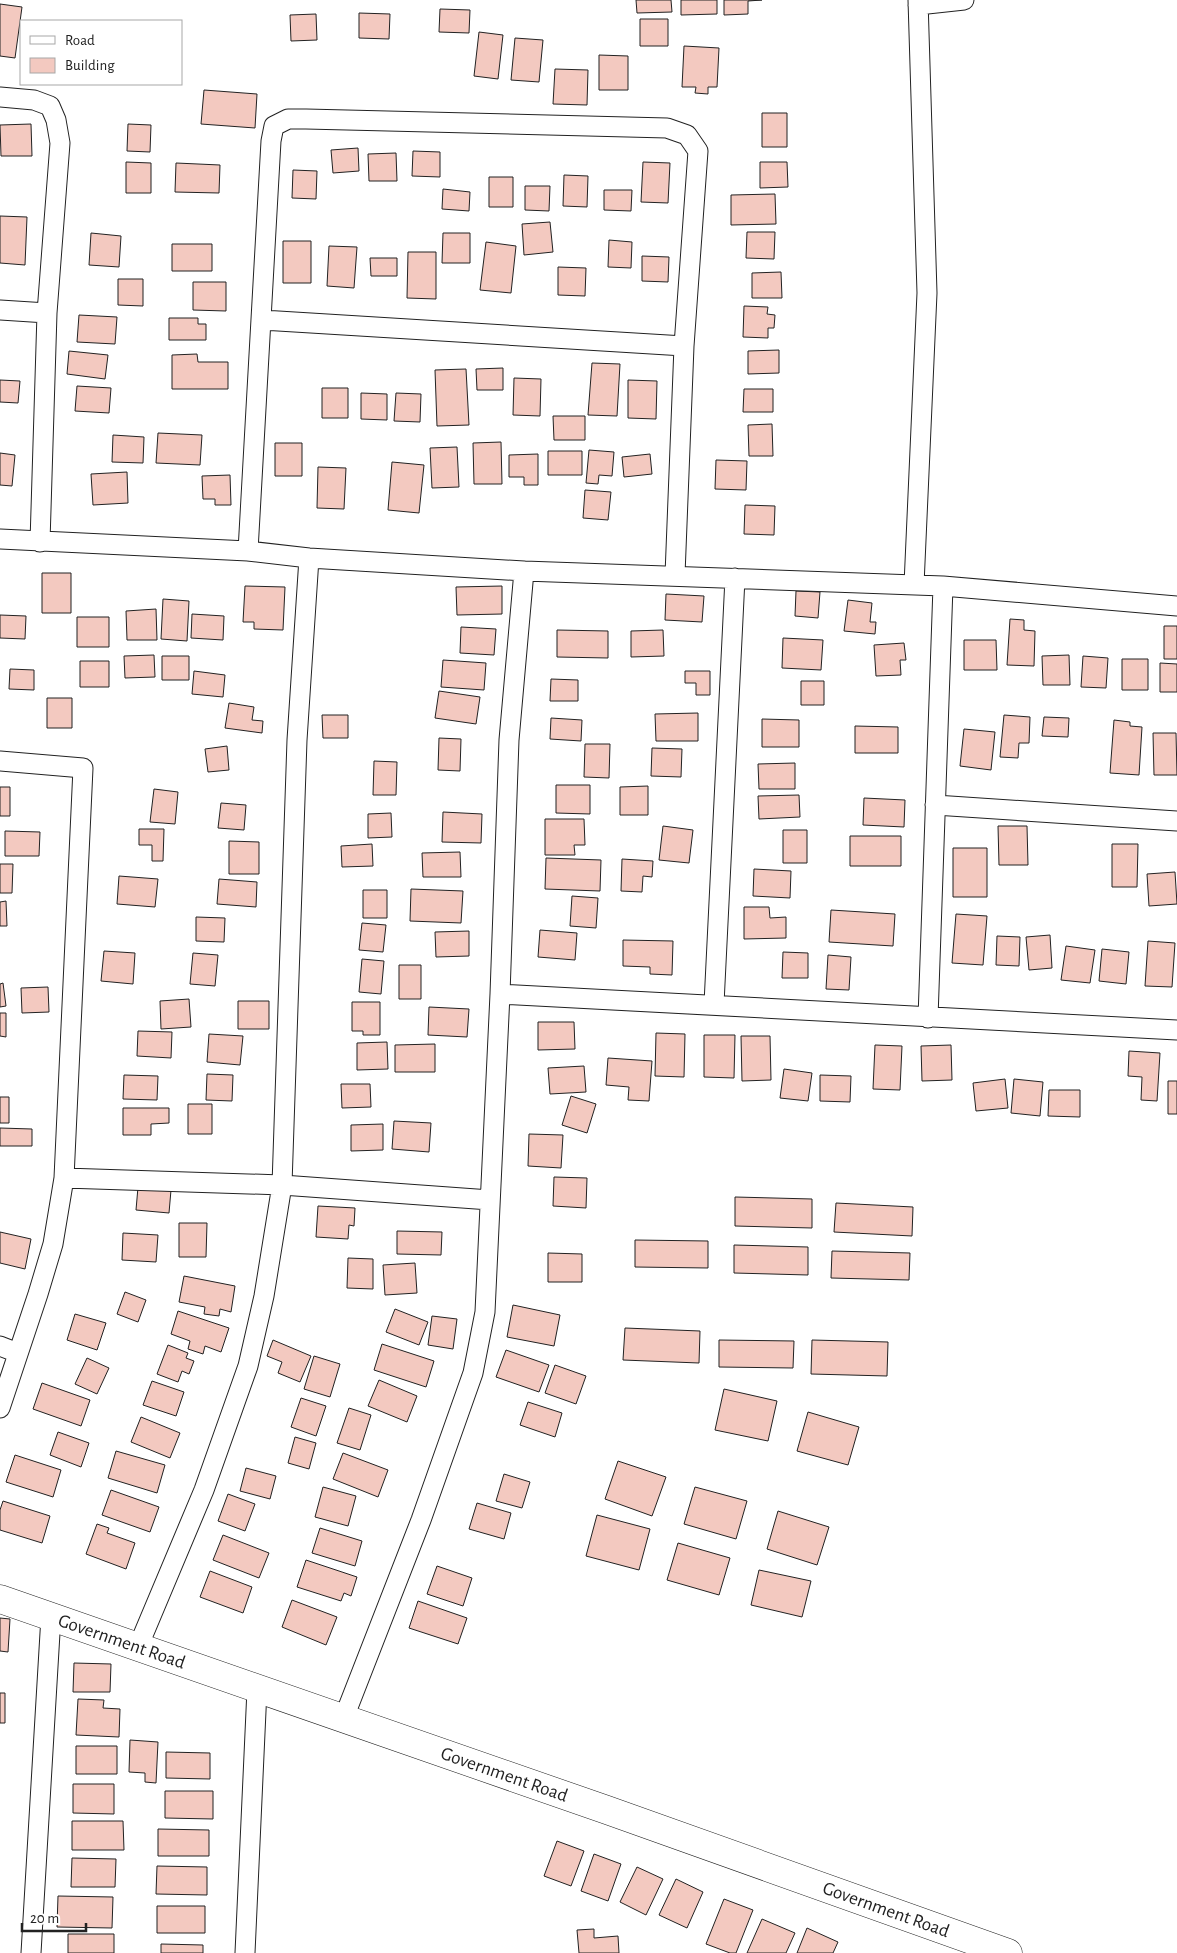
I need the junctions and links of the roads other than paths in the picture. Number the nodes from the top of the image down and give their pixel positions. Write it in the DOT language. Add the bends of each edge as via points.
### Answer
graph roads {
  1 [pos="964,0"];
  2 [pos="918,2"];
  3 [pos="0,97"];
  4 [pos="0,310"];
  5 [pos="46,313"];
  6 [pos="262,320"];
  7 [pos="684,346"];
  8 [pos="0,539"];
  9 [pos="40,542"];
  10 [pos="248,551"];
  11 [pos="309,558"];
  12 [pos="524,571"];
  13 [pos="675,575"];
  14 [pos="735,578"];
  15 [pos="914,584"];
  16 [pos="943,586"];
  17 [pos="1177,606"];
  18 [pos="0,762"];
  19 [pos="935,805"];
  20 [pos="1177,821"];
  21 [pos="500,994"];
  22 [pos="714,1004"];
  23 [pos="928,1018"];
  24 [pos="1177,1030"];
  25 [pos="64,1178"];
  26 [pos="282,1185"];
  27 [pos="490,1200"];
  28 [pos="0,1346"];
  29 [pos="18,1354"];
  30 [pos="0,1408"];
  31 [pos="0,1599"];
  32 [pos="51,1616"];
  33 [pos="138,1647"];
  34 [pos="257,1689"];
  35 [pos="343,1720"];
  36 [pos="31,1953"];
  37 [pos="245,1953"];
  38 [pos="1008,1953"];
  1 -- 2 [label="street"];
  2 -- 15 [label="street" via="927,293"];
  3 -- 5 [label="street" via="34,100 50,106 56,120 60,143"];
  4 -- 5 [label="street"];
  5 -- 9 [label="street"];
  6 -- 7 [label="street"];
  6 -- 7 [label="street" via="271,141 274,126 288,119 667,128 687,135 698,151"];
  6 -- 10 [label="street"];
  7 -- 13 [label="street"];
  8 -- 9 [label="street"];
  9 -- 10 [label="street"];
  10 -- 11 [label="street"];
  11 -- 12 [label="street"];
  11 -- 26 [label="street" via="297,740"];
  12 -- 13 [label="street"];
  12 -- 21 [label="street" via="509,740"];
  13 -- 14 [label="street"];
  14 -- 15 [label="street"];
  14 -- 22 [label="street"];
  15 -- 16 [label="street"];
  16 -- 17 [label="street"];
  16 -- 19 [label="street"];
  18 -- 25 [label="street" via="84,768"];
  19 -- 20 [label="street"];
  19 -- 23 [label="street"];
  21 -- 22 [label="street"];
  21 -- 27 [label="street"];
  22 -- 23 [label="street"];
  23 -- 24 [label="street"];
  25 -- 26 [label="street"];
  25 -- 29 [label="street" via="53,1244"];
  26 -- 27 [label="street"];
  26 -- 33 [label="street" via="264,1296 248,1366 204,1490"];
  27 -- 35 [label="street" via="485,1312 473,1373 421,1520"];
  28 -- 29 [label="street"];
  29 -- 30 [label="street"];
  31 -- 32 [label="street, Government Road"];
  32 -- 33 [label="street, Government Road"];
  32 -- 36 [label="street"];
  33 -- 34 [label="street, Government Road"];
  34 -- 35 [label="street, Government Road"];
  34 -- 37 [label="street"];
  35 -- 38 [label="street, Government Road"];
}
